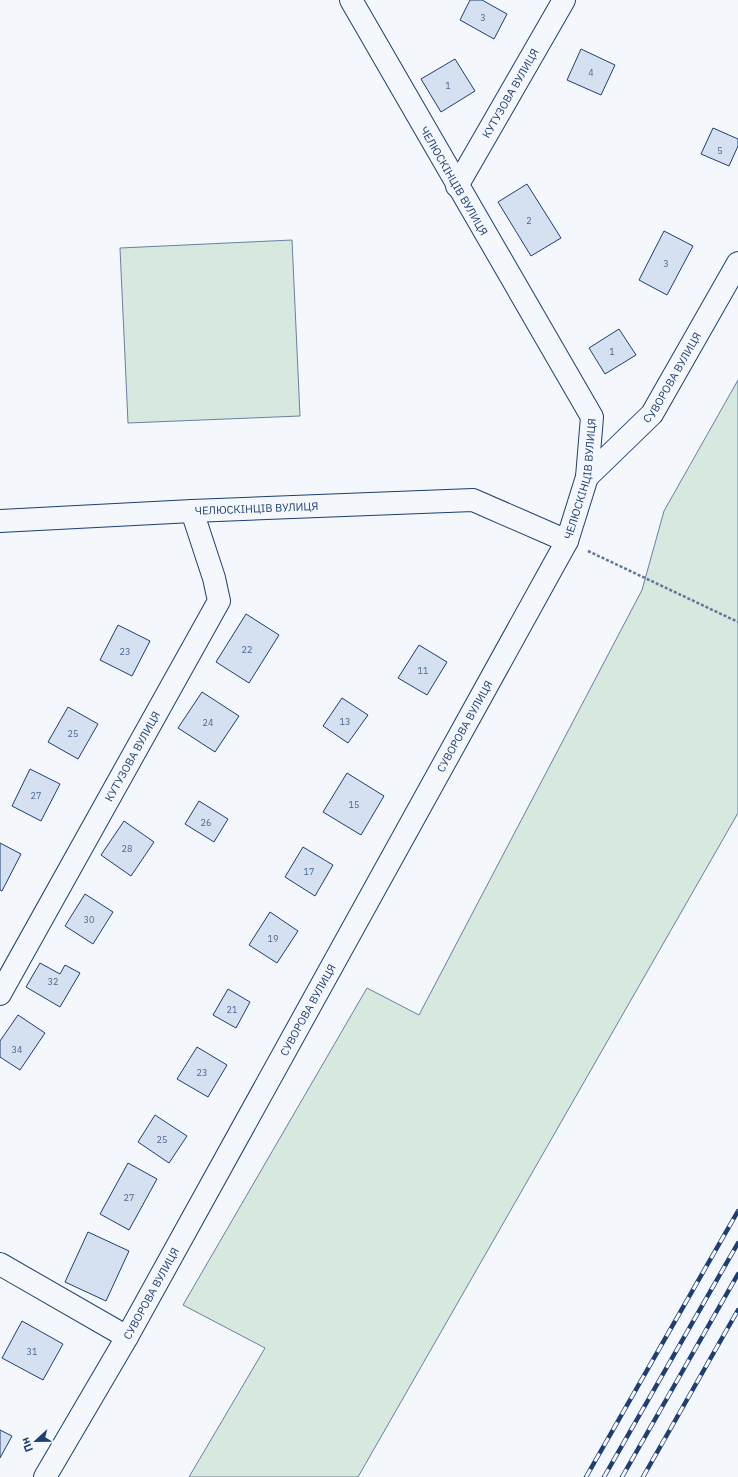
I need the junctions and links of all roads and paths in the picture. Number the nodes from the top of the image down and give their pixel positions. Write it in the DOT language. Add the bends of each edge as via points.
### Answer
graph roads {
  1 [pos="350,0"];
  2 [pos="564,0"];
  3 [pos="457,186"];
  4 [pos="738,263"];
  5 [pos="586,477"];
  6 [pos="192,511"];
  7 [pos="0,521"];
  8 [pos="567,541"];
  9 [pos="738,622"];
  10 [pos="0,994"];
  11 [pos="0,1264"];
  12 [pos="127,1337"];
  13 [pos="45,1477"];
  1 -- 3 [label="street, ЧЕЛЮСКІНЦІВ ВУЛИЦЯ"];
  2 -- 3 [label="street, КУТУЗОВА ВУЛИЦЯ"];
  3 -- 5 [label="street, ЧЕЛЮСКІНЦІВ ВУЛИЦЯ" via="592,418"];
  4 -- 5 [label="street, СУВОРОВА ВУЛИЦЯ" via="652,414"];
  5 -- 8 [label="street, ЧЕЛЮСКІНЦІВ ВУЛИЦЯ"];
  6 -- 7 [label="street, ЧЕЛЮСКІНЦІВ ВУЛИЦЯ"];
  6 -- 8 [label="street, ЧЕЛЮСКІНЦІВ ВУЛИЦЯ" via="473,500"];
  6 -- 10 [label="street, КУТУЗОВА ВУЛИЦЯ" via="219,601"];
  8 -- 9 [label="path"];
  8 -- 12 [label="street, СУВОРОВА ВУЛИЦЯ"];
  11 -- 12 [label="street"];
  12 -- 13 [label="street, СУВОРОВА ВУЛИЦЯ"];
}
